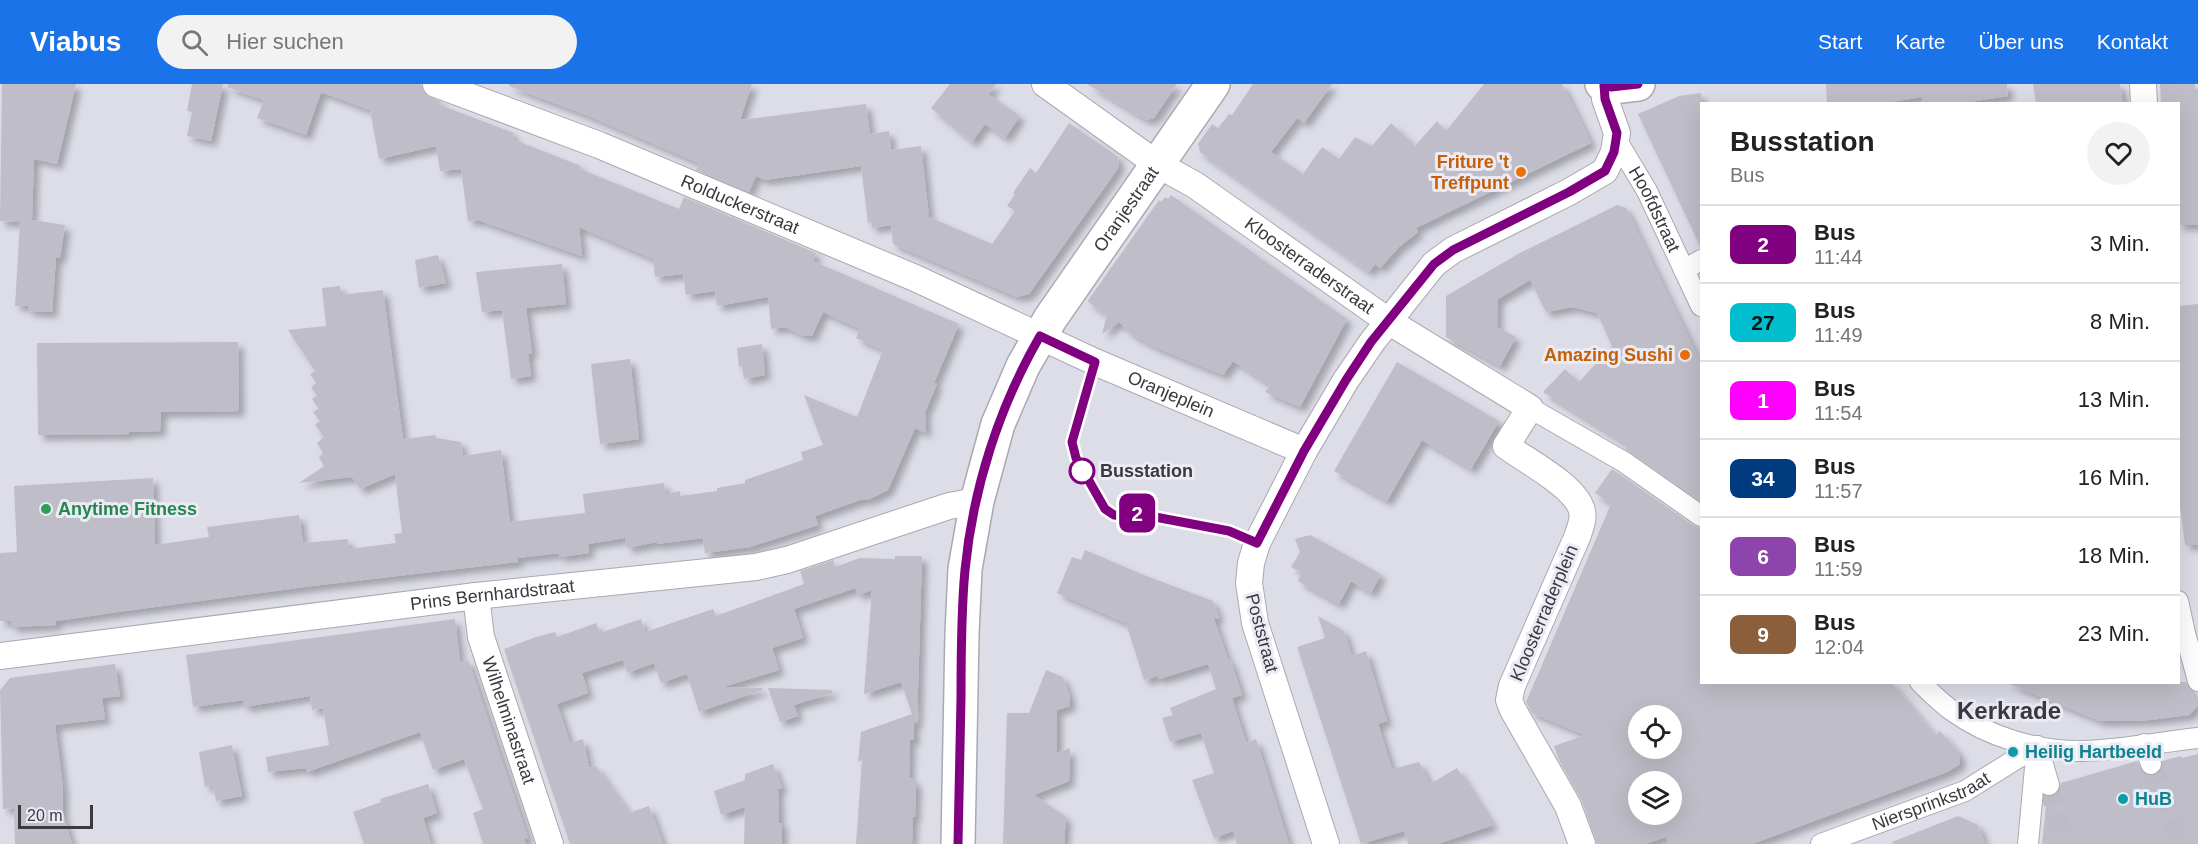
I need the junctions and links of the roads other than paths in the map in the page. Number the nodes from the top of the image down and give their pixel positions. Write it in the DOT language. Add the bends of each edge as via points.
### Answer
graph roads {
  1 [pos="436,84"];
  2 [pos="1045,84"];
  3 [pos="1213,84"];
  4 [pos="1638,84"];
  5 [pos="2143,84"];
  6 [pos="1603,85"];
  7 [pos="2144,102"];
  8 [pos="1617,141"];
  9 [pos="1157,164"];
  10 [pos="1700,261"];
  11 [pos="1684,270"];
  12 [pos="1700,304"];
  13 [pos="1388,321"];
  14 [pos="1040,336"];
  15 [pos="1530,408"];
  16 [pos="1304,451"];
  17 [pos="977,501"];
  18 [pos="1700,515"];
  19 [pos="476,596"];
  20 [pos="2180,606"];
  21 [pos="2191,631"];
  22 [pos="0,656"];
  23 [pos="2198,681"];
  24 [pos="1922,684"];
  25 [pos="2198,738"];
  26 [pos="2144,744"];
  27 [pos="2037,746"];
  28 [pos="2151,764"];
  29 [pos="2049,785"];
  30 [pos="550,844"];
  31 [pos="958,844"];
  32 [pos="1326,844"];
  33 [pos="1582,844"];
  34 [pos="1821,844"];
  35 [pos="2028,844"];
  1 -- 14 [label="street, Rolduckerstraat" via="599,145 915,278"];
  2 -- 9 [label="street, Kloosterraderstraat"];
  3 -- 9 [label="main road, Oranjestraat"];
  4 -- 6 [label="main road"];
  5 -- 7 [label="street"];
  6 -- 8 [label="street, Hoofdstraat"];
  8 -- 11 [label="street, Hoofdstraat" via="1647,191"];
  8 -- 13 [label="street, Poststraat" via="1611,162 1600,175 1443,256"];
  9 -- 13 [label="street, Kloosterraderstraat" via="1195,184"];
  9 -- 14 [label="main road, Oranjestraat"];
  10 -- 11 [label="street, Hoofdstraat"];
  11 -- 12 [label="street, Hoofdstraat"];
  13 -- 15 [label="street, Kloosterraderstraat"];
  13 -- 16 [label="street, Poststraat" via="1346,380"];
  14 -- 16 [label="street, Oranjeplein"];
  14 -- 17 [label="main road, Oranjestraat" via="998,424"];
  15 -- 18 [label="street, Kloosterraderstraat" via="1624,462"];
  15 -- 33 [label="street, Kloosterraderplein" via="1506,446 1565,487 1577,499 1583,517 1509,700 1569,806"];
  16 -- 32 [label="street, Poststraat" via="1257,543 1249,592"];
  17 -- 19 [label="street, Prins Bernhardstraat" via="949,506 756,567"];
  17 -- 31 [label="main road, Oranjestraat" via="963,595"];
  19 -- 22 [label="street, Prins Bernhardstraat"];
  19 -- 30 [label="street, Wilhelminastraat" via="481,637"];
  20 -- 21 [label="street"];
  21 -- 23 [label="street"];
  24 -- 27 [label="street" via="1969,722"];
  25 -- 26 [label="street"];
  26 -- 27 [label="street" via="2084,751"];
  26 -- 28 [label="street"];
  27 -- 29 [label="street"];
  27 -- 34 [label="street, Niersprinkstraat" via="1965,791"];
  27 -- 35 [label="street"];
}
